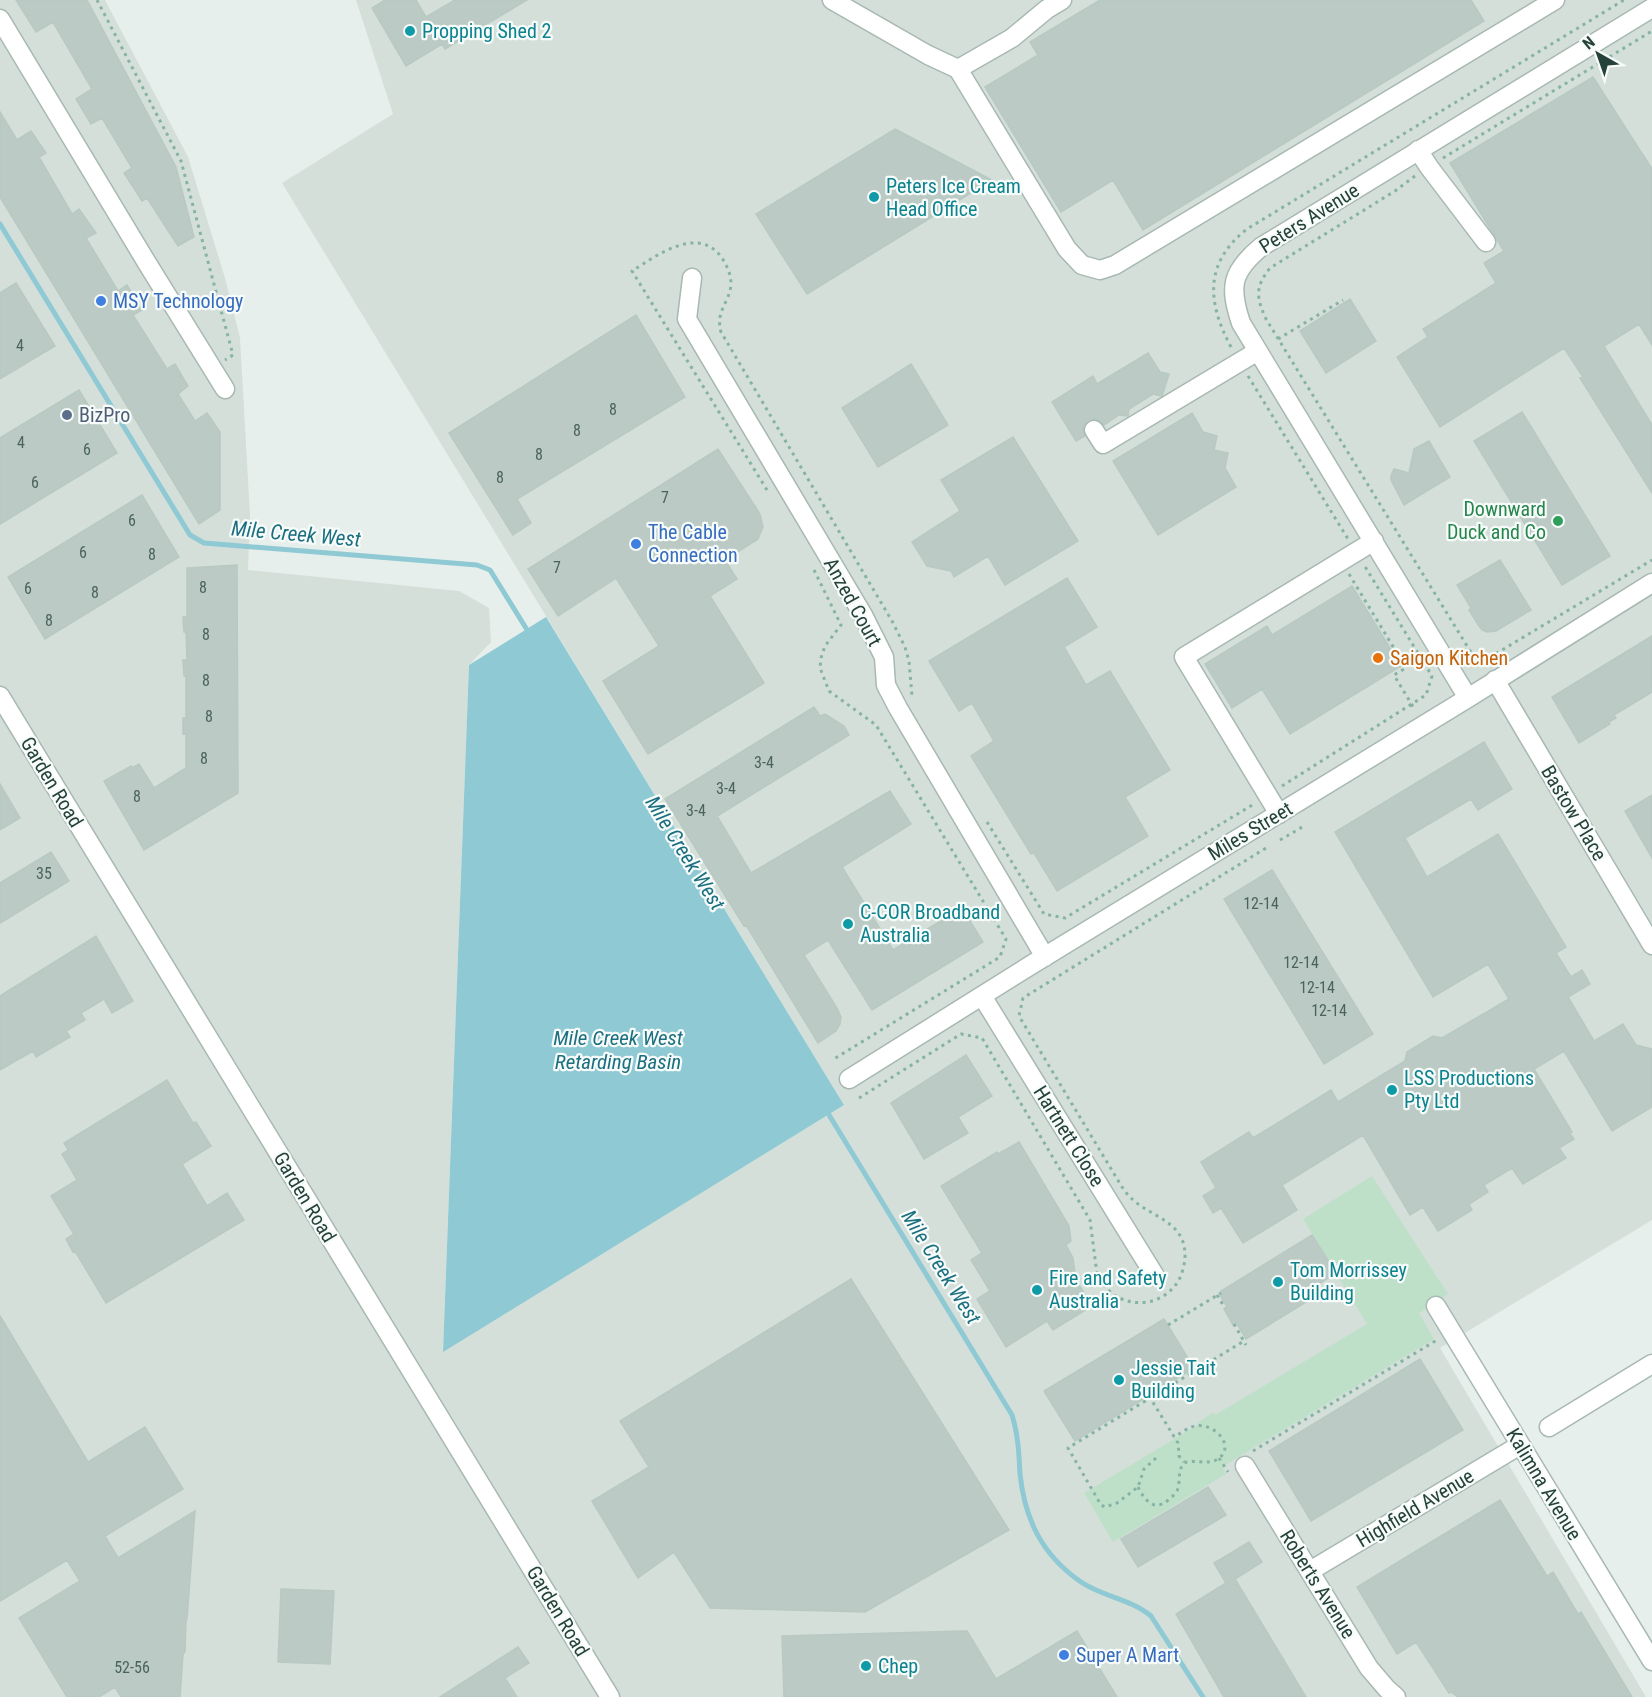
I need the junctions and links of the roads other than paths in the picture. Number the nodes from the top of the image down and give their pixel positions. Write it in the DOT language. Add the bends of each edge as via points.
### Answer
graph roads {
  1 [pos="832,0"];
  2 [pos="1062,0"];
  3 [pos="1555,0"];
  4 [pos="1652,8"];
  5 [pos="0,19"];
  6 [pos="958,69"];
  7 [pos="1418,150"];
  8 [pos="1486,242"];
  9 [pos="692,278"];
  10 [pos="1258,351"];
  11 [pos="225,389"];
  12 [pos="1094,430"];
  13 [pos="1374,541"];
  14 [pos="1652,583"];
  15 [pos="1495,681"];
  16 [pos="0,696"];
  17 [pos="1468,698"];
  18 [pos="1279,814"];
  19 [pos="1652,945"];
  20 [pos="1045,957"];
  21 [pos="982,996"];
  22 [pos="849,1079"];
  23 [pos="1155,1276"];
  24 [pos="1436,1306"];
  25 [pos="1652,1364"];
  26 [pos="1549,1427"];
  27 [pos="1520,1445"];
  28 [pos="1240,1466"];
  29 [pos="1310,1571"];
  30 [pos="1652,1661"];
  31 [pos="610,1697"];
  32 [pos="1396,1697"];
  1 -- 6 [label="street"];
  2 -- 6 [label="street" via="1012,38"];
  3 -- 6 [label="street" via="1115,265 1100,270 1082,265 1067,249"];
  4 -- 7 [label="street, Peters Avenue"];
  5 -- 11 [label="street"];
  7 -- 8 [label="street"];
  7 -- 10 [label="street, Peters Avenue" via="1244,261 1234,280 1234,303"];
  9 -- 20 [label="street, Anzed Court" via="687,319 862,615 884,657 886,685 898,708"];
  10 -- 12 [label="street" via="1103,444"];
  10 -- 13 [label="street, Peters Avenue"];
  13 -- 17 [label="street, Peters Avenue"];
  13 -- 18 [label="street" via="1184,657"];
  14 -- 15 [label="street, Miles Street"];
  15 -- 17 [label="street, Miles Street"];
  15 -- 19 [label="street, Bastow Place"];
  16 -- 31 [label="street, Garden Road"];
  17 -- 18 [label="street, Miles Street"];
  18 -- 20 [label="street, Miles Street"];
  20 -- 21 [label="street, Miles Street"];
  21 -- 22 [label="street, Miles Street"];
  21 -- 23 [label="street, Hartnett Close"];
  24 -- 27 [label="street, Kalimna Avenue"];
  25 -- 26 [label="street"];
  27 -- 29 [label="street, Highfield Avenue"];
  27 -- 30 [label="street, Kalimna Avenue"];
  28 -- 29 [label="street, Roberts Avenue"];
  29 -- 32 [label="street, Roberts Avenue" via="1370,1668"];
}
